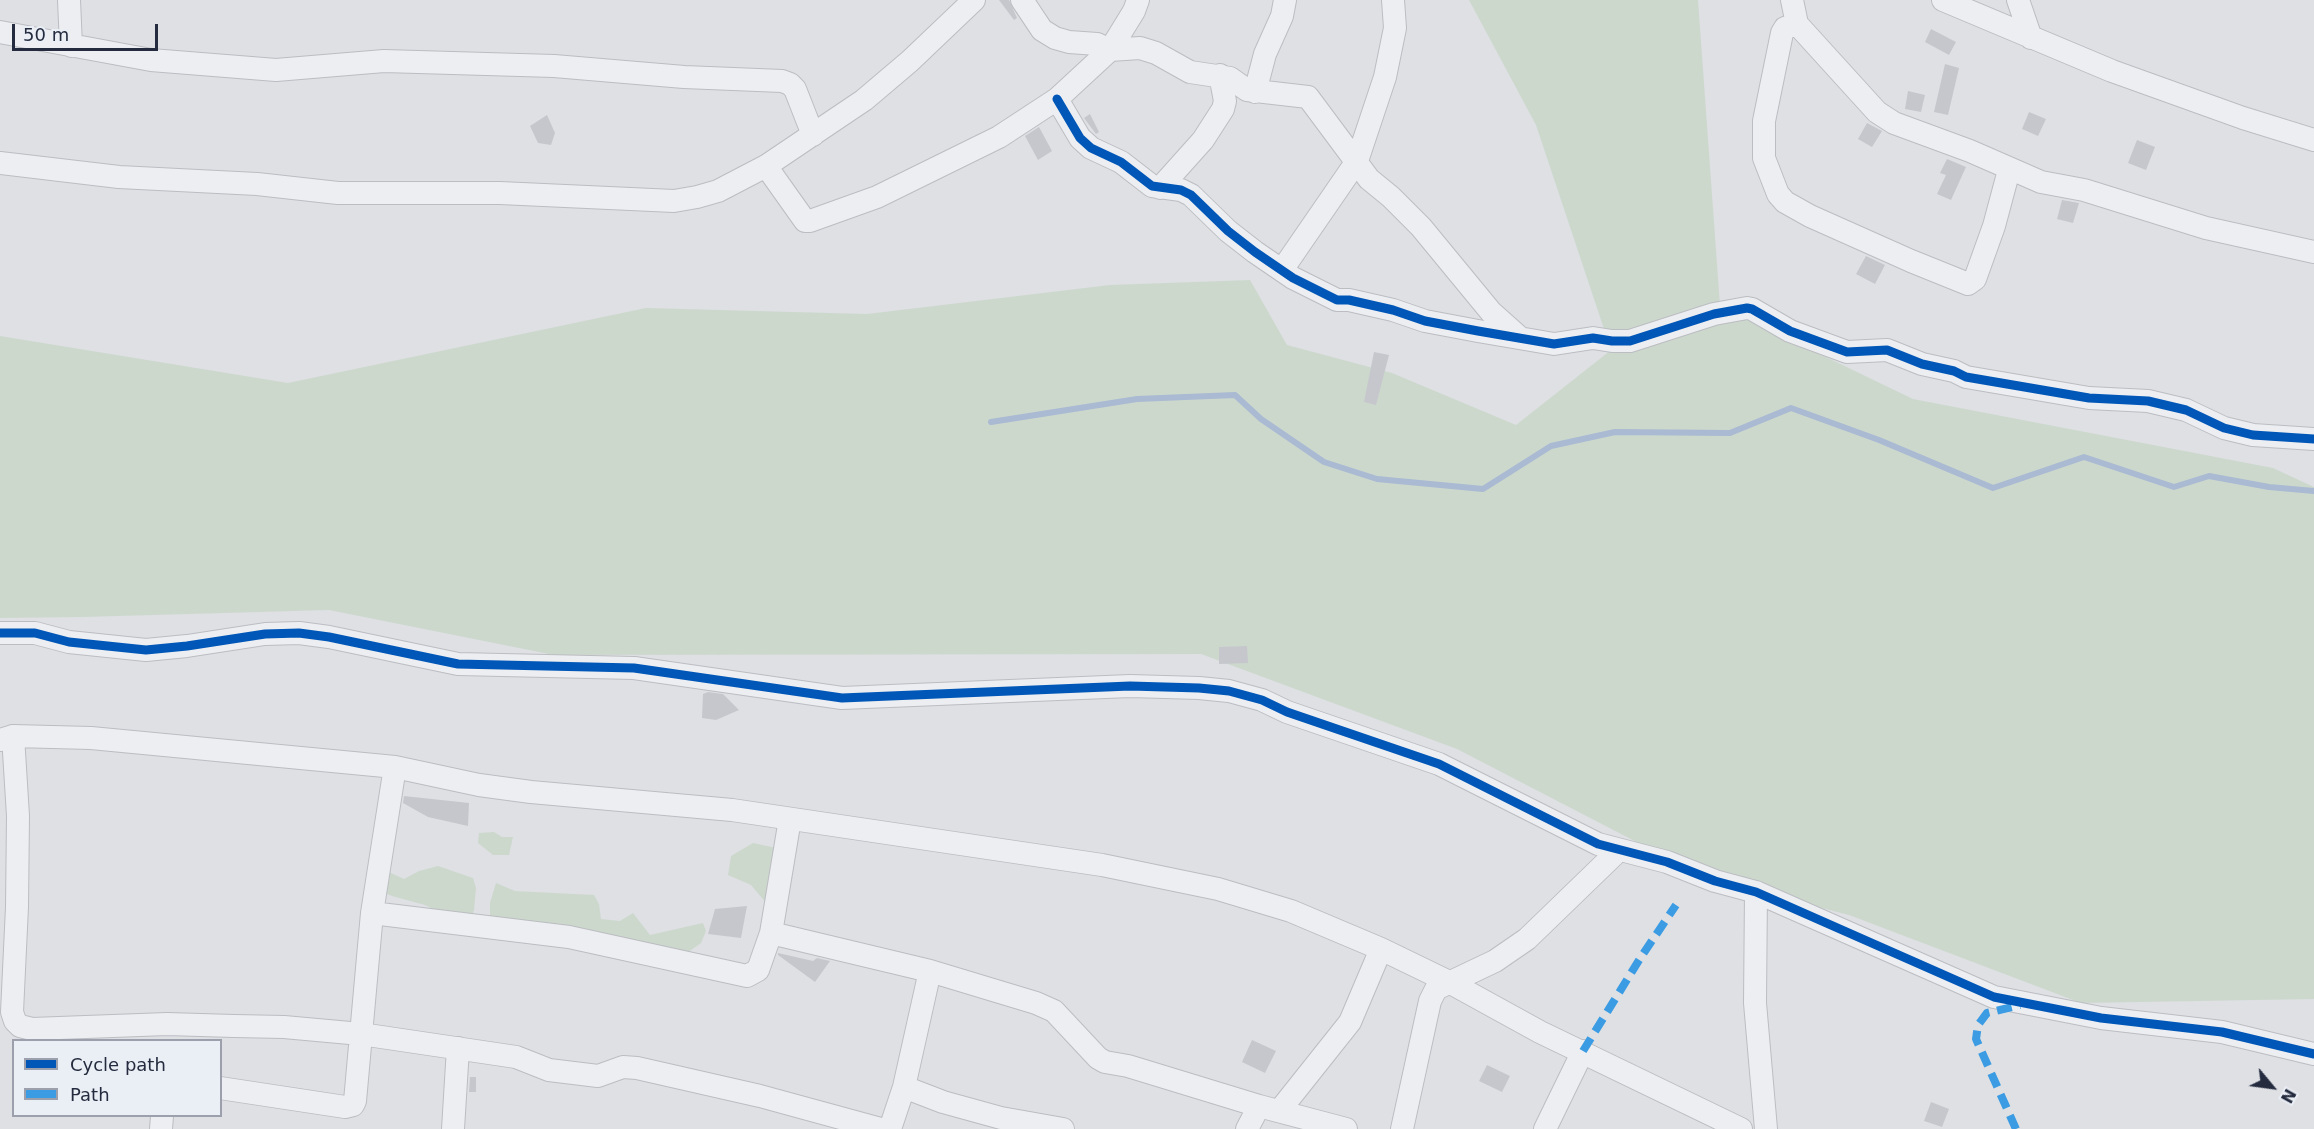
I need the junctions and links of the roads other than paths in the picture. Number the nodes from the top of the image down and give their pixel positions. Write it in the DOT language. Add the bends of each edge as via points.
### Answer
graph roads {
  1 [pos="69,0"];
  2 [pos="974,0"];
  3 [pos="1022,0"];
  4 [pos="1138,0"];
  5 [pos="1286,0"];
  6 [pos="1393,0"];
  7 [pos="1792,0"];
  8 [pos="1943,0"];
  9 [pos="2018,0"];
  10 [pos="1797,24"];
  11 [pos="0,32"];
  12 [pos="2031,38"];
  13 [pos="71,46"];
  14 [pos="1110,50"];
  15 [pos="1220,75"];
  16 [pos="1255,92"];
  17 [pos="1057,99"];
  18 [pos="813,135"];
  19 [pos="2314,140"];
  20 [pos="1357,161"];
  21 [pos="0,163"];
  22 [pos="766,166"];
  23 [pos="2009,170"];
  24 [pos="1160,188"];
  25 [pos="2314,252"];
  26 [pos="1282,270"];
  27 [pos="1520,337"];
  28 [pos="2314,439"];
  29 [pos="0,633"];
  30 [pos="6,738"];
  31 [pos="395,767"];
  32 [pos="790,819"];
  33 [pos="1618,850"];
  34 [pos="1756,892"];
  35 [pos="372,914"];
  36 [pos="771,933"];
  37 [pos="1381,949"];
  38 [pos="930,971"];
  39 [pos="1449,982"];
  40 [pos="167,1032"];
  41 [pos="361,1034"];
  42 [pos="458,1048"];
  43 [pos="1583,1052"];
  44 [pos="2314,1054"];
  45 [pos="904,1087"];
  46 [pos="222,1088"];
  47 [pos="1269,1108"];
  48 [pos="453,1129"];
  49 [pos="881,1129"];
  50 [pos="890,1129"];
  51 [pos="1063,1129"];
  52 [pos="1246,1129"];
  53 [pos="1346,1129"];
  54 [pos="1402,1129"];
  55 [pos="1545,1129"];
  56 [pos="1741,1129"];
  57 [pos="1766,1129"];
  1 -- 13 [label="street"];
  2 -- 18 [label="street" via="864,100"];
  3 -- 14 [label="street" via="1042,30 1055,38 1097,44"];
  4 -- 14 [label="street"];
  5 -- 16 [label="street"];
  6 -- 20 [label="street" via="1395,28 1385,77"];
  7 -- 10 [label="street"];
  8 -- 12 [label="street"];
  9 -- 12 [label="street"];
  10 -- 23 [label="street" via="1876,112"];
  10 -- 23 [label="street" via="1782,33 1764,121 1764,158 1785,202 1968,284 1976,279"];
  11 -- 13 [label="street"];
  12 -- 19 [label="street" via="2112,71"];
  13 -- 18 [label="street" via="151,60 276,70 394,61 554,66 684,78 782,81 795,89"];
  14 -- 15 [label="street" via="1140,48 1190,72"];
  14 -- 17 [label="street"];
  15 -- 16 [label="street"];
  15 -- 24 [label="street" via="1223,109 1203,140"];
  16 -- 20 [label="street" via="1308,97"];
  17 -- 22 [label="street" via="999,137 877,198 810,221 801,218"];
  17 -- 24 [label="street" via="1080,138 1091,148"];
  18 -- 22 [label="street"];
  20 -- 26 [label="street"];
  20 -- 27 [label="street" via="1377,188 1421,228 1491,312"];
  21 -- 22 [label="street" via="119,177 257,184 338,193 500,193 674,201 718,191"];
  23 -- 25 [label="street" via="2206,228"];
  24 -- 26 [label="street" via="1191,195 1228,231"];
  26 -- 27 [label="street" via="1337,300 1382,307 1425,321"];
  27 -- 28 [label="street" via="1554,344 1593,338 1630,341 1714,314 1747,308 1790,331 1847,352 1887,350 1966,377 2089,398 2148,401 2186,410 2224,429"];
  29 -- 33 [label="street" via="35,633 69,642 146,650 299,633 458,664 634,668 842,698 1130,686 1229,691 1439,764 1598,844"];
  30 -- 31 [label="street" via="91,738"];
  30 -- 40 [label="street" via="18,816 12,1011 15,1021 32,1029"];
  31 -- 32 [label="street" via="521,791"];
  31 -- 35 [label="street"];
  32 -- 36 [label="street"];
  32 -- 37 [label="street" via="1102,865 1218,889 1291,911"];
  33 -- 34 [label="street"];
  33 -- 39 [label="street" via="1527,939 1495,961"];
  34 -- 44 [label="street" via="1994,997 2101,1018 2222,1032"];
  34 -- 57 [label="street" via="1755,1003"];
  35 -- 36 [label="street" via="569,937 747,976 758,970"];
  35 -- 41 [label="street"];
  36 -- 38 [label="street"];
  37 -- 39 [label="street"];
  37 -- 47 [label="street" via="1350,1022"];
  38 -- 45 [label="street"];
  38 -- 47 [label="street" via="1054,1011 1105,1062"];
  39 -- 43 [label="street"];
  39 -- 54 [label="street" via="1436,989 1430,1001"];
  40 -- 41 [label="street" via="284,1027"];
  41 -- 42 [label="street"];
  41 -- 46 [label="street" via="357,1096 349,1107"];
  42 -- 48 [label="street"];
  42 -- 49 [label="street" via="516,1057 549,1070 598,1076 623,1067 637,1068"];
  43 -- 55 [label="street"];
  43 -- 56 [label="street"];
  45 -- 50 [label="street"];
  45 -- 51 [label="street" via="1001,1118"];
  47 -- 52 [label="street"];
  47 -- 53 [label="street"];
}
